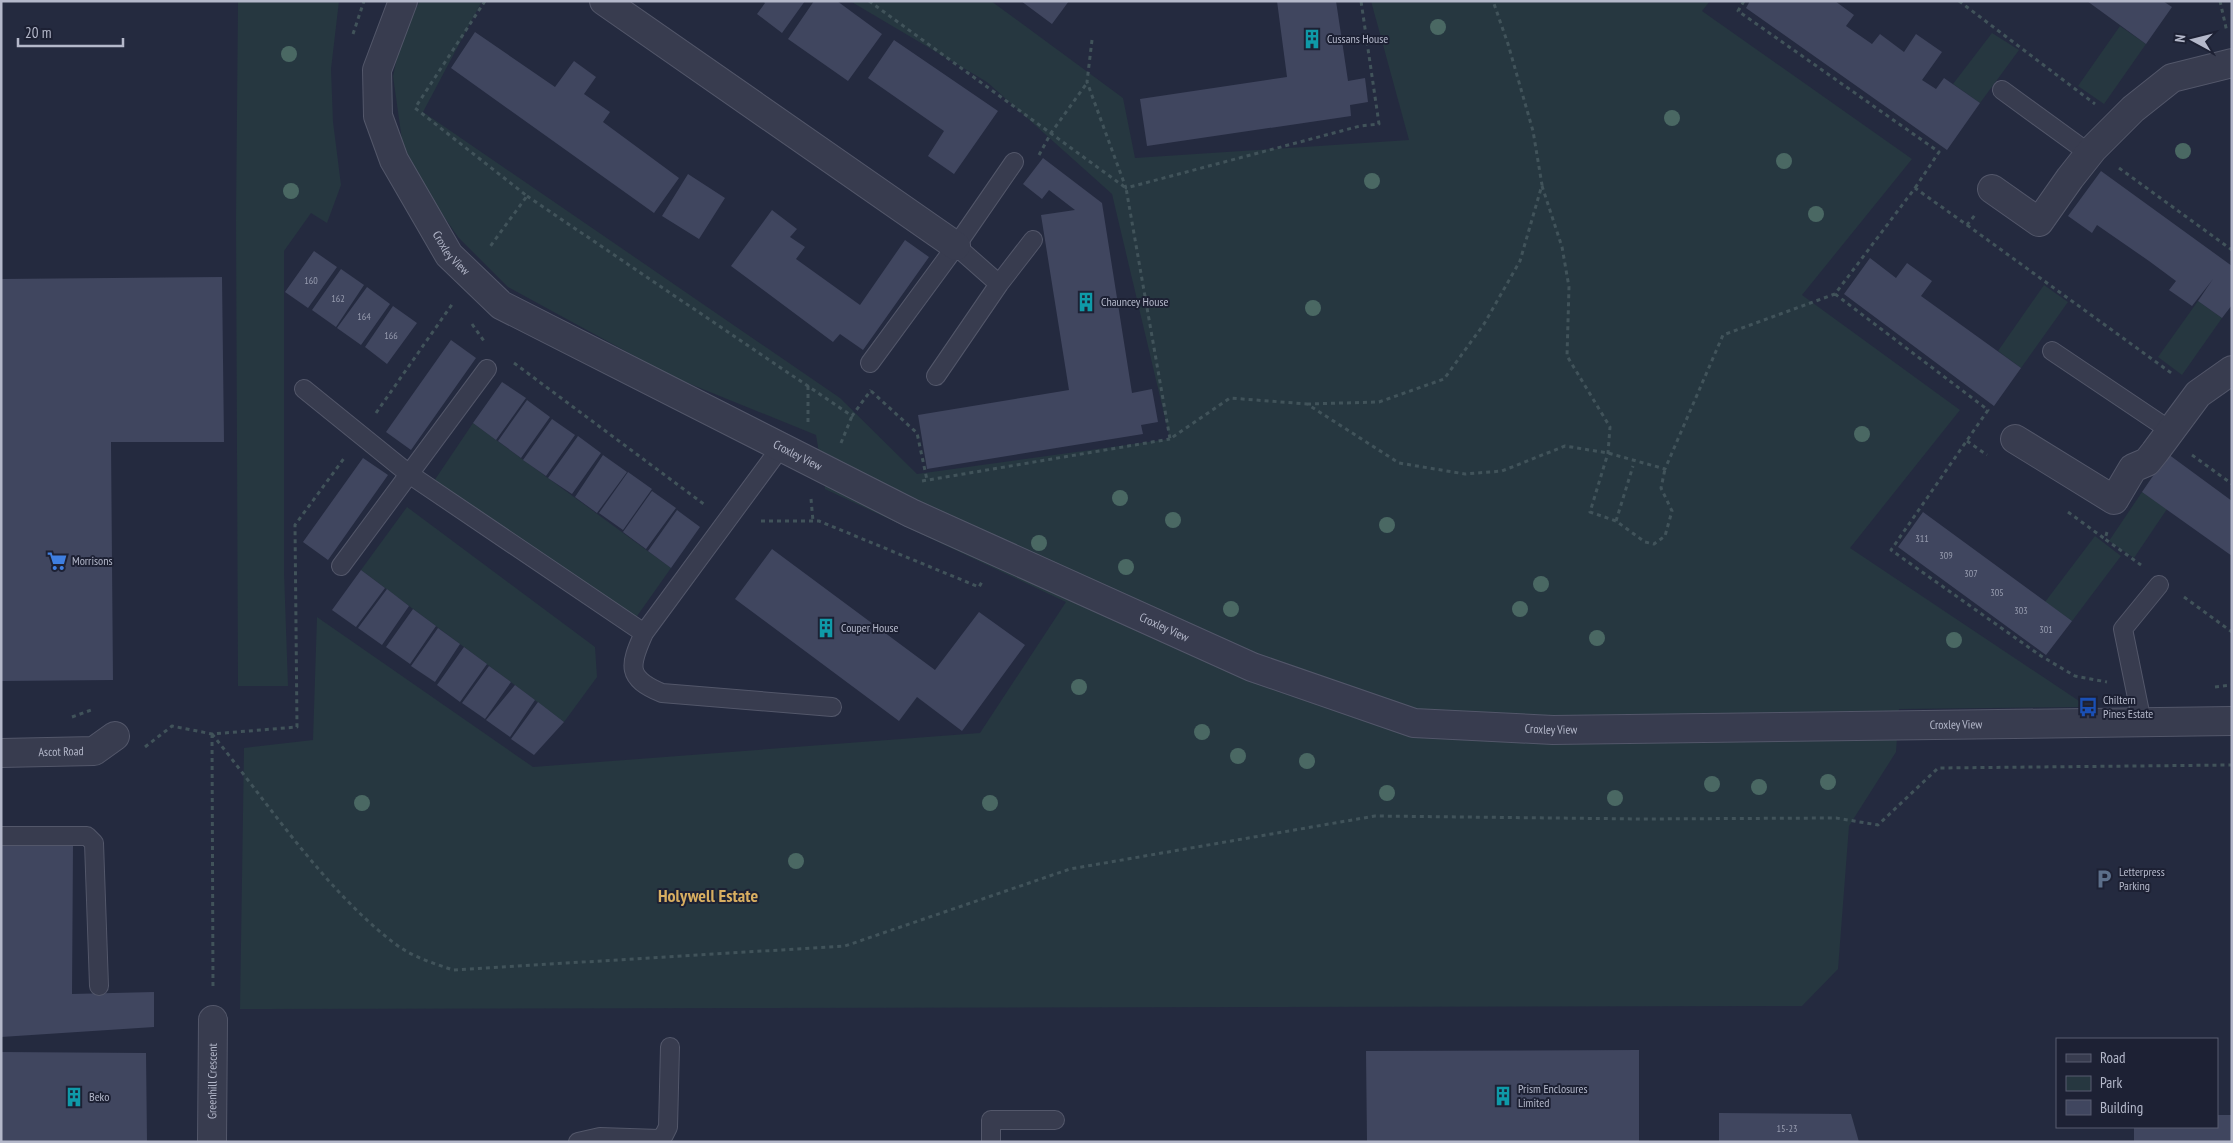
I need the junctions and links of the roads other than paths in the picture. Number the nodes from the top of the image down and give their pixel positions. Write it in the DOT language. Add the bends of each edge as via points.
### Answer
graph roads {
  1 [pos="403,1"];
  2 [pos="604,1"];
  3 [pos="2232,63"];
  4 [pos="2002,90"];
  5 [pos="2092,151"];
  6 [pos="1014,162"];
  7 [pos="1992,189"];
  8 [pos="1033,240"];
  9 [pos="956,246"];
  10 [pos="999,284"];
  11 [pos="2052,352"];
  12 [pos="870,363"];
  13 [pos="487,369"];
  14 [pos="2232,370"];
  15 [pos="936,376"];
  16 [pos="304,389"];
  17 [pos="2168,434"];
  18 [pos="2014,439"];
  19 [pos="781,447"];
  20 [pos="409,474"];
  21 [pos="341,566"];
  22 [pos="2159,585"];
  23 [pos="644,633"];
  24 [pos="832,706"];
  25 [pos="2232,721"];
  26 [pos="2142,722"];
  27 [pos="115,736"];
  28 [pos="1,752"];
  29 [pos="1,836"];
  30 [pos="99,986"];
  31 [pos="213,1020"];
  32 [pos="670,1047"];
  33 [pos="1055,1120"];
  34 [pos="212,1142"];
  35 [pos="578,1142"];
  36 [pos="991,1142"];
  1 -- 19 [label="street, Croxley View" via="377,70 378,116 394,160 449,255 501,304"];
  2 -- 9 [label="street"];
  3 -- 5 [label="street" via="2172,78"];
  4 -- 5 [label="lane"];
  5 -- 7 [label="street" via="2039,222"];
  6 -- 9 [label="lane"];
  8 -- 10 [label="lane"];
  9 -- 10 [label="lane"];
  9 -- 12 [label="lane"];
  10 -- 15 [label="lane"];
  11 -- 17 [label="lane"];
  13 -- 20 [label="lane"];
  14 -- 17 [label="street" via="2198,394"];
  16 -- 20 [label="lane"];
  17 -- 18 [label="street" via="2147,462 2134,468 2114,500"];
  19 -- 23 [label="lane"];
  19 -- 26 [label="street, Croxley View" via="911,513 1252,667 1414,723 1553,730"];
  20 -- 21 [label="lane"];
  20 -- 23 [label="lane"];
  22 -- 26 [label="lane" via="2123,629"];
  23 -- 24 [label="lane" via="632,657 635,675 647,687 662,694"];
  25 -- 26 [label="street, Croxley View"];
  27 -- 28 [label="street, Ascot Road" via="94,751"];
  29 -- 30 [label="lane" via="87,836 94,843"];
  31 -- 34 [label="street, Greenhill Crescent"];
  32 -- 35 [label="lane" via="668,1127 664,1135 659,1139 600,1137"];
  33 -- 36 [label="lane" via="991,1120"];
}
